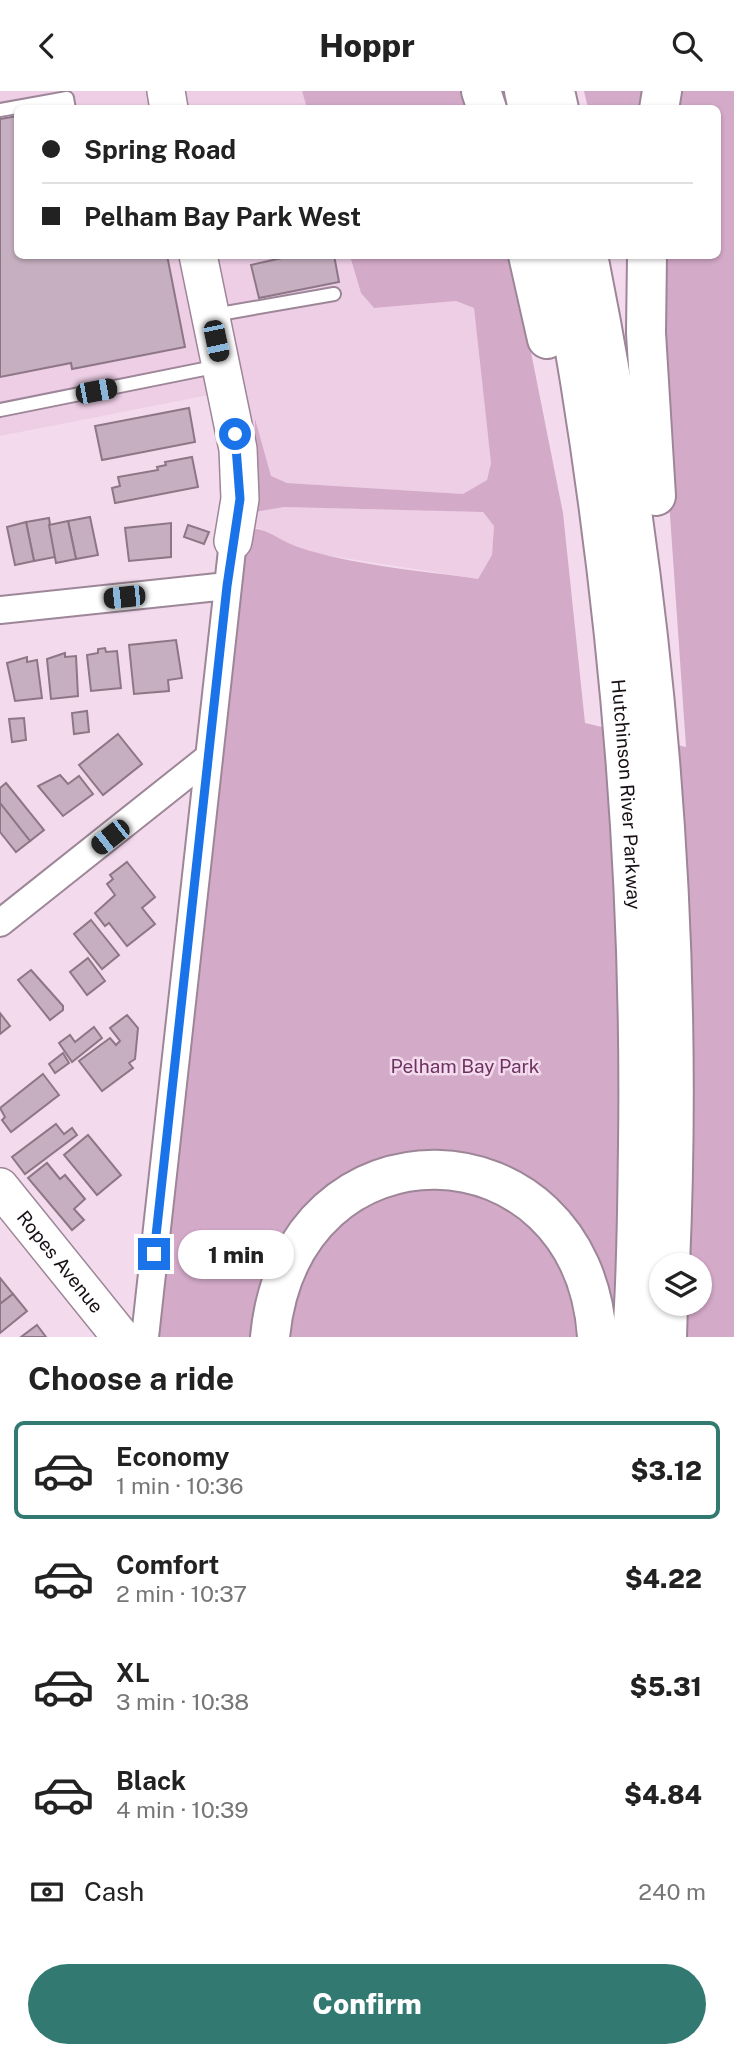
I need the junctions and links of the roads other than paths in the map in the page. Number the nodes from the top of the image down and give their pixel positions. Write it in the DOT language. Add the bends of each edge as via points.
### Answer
graph roads {
  1 [pos="28,105"];
  2 [pos="68,105"];
  3 [pos="199,259"];
  4 [pos="529,259"];
  5 [pos="559,259"];
  6 [pos="590,259"];
  7 [pos="647,259"];
  8 [pos="334,294"];
  9 [pos="211,316"];
  10 [pos="221,366"];
  11 [pos="0,410"];
  12 [pos="600,535"];
  13 [pos="233,541"];
  14 [pos="227,586"];
  15 [pos="0,610"];
  16 [pos="654,683"];
  17 [pos="209,757"];
  18 [pos="0,923"];
  19 [pos="0,1187"];
  20 [pos="670,1253"];
  21 [pos="668,1316"];
  22 [pos="121,1337"];
  23 [pos="145,1337"];
  24 [pos="270,1337"];
  25 [pos="597,1337"];
  26 [pos="632,1337"];
  27 [pos="667,1337"];
  1 -- 2 [label="lane" via="67,98"];
  3 -- 9 [label="street"];
  4 -- 12 [label="highway" via="561,411"];
  5 -- 12 [label="highway, Hutchinson River Parkway"];
  6 -- 16 [label="highway, Hutchinson River Parkway" via="626,460"];
  7 -- 16 [label="highway" via="649,416 664,608"];
  8 -- 9 [label="lane"];
  9 -- 10 [label="street"];
  10 -- 11 [label="lane"];
  10 -- 13 [label="street" via="240,477"];
  12 -- 26 [label="highway, Hutchinson River Parkway" via="628,795 637,989"];
  13 -- 14 [label="street"];
  14 -- 15 [label="street"];
  14 -- 17 [label="street"];
  16 -- 20 [label="highway, Hutchinson River Parkway" via="666,840 672,1021"];
  17 -- 18 [label="street"];
  17 -- 23 [label="street"];
  19 -- 22 [label="street, Ropes Avenue"];
  21 -- 27 [label="highway"];
  24 -- 25 [label="highway" via="295,1249 315,1223 367,1183 415,1169 476,1176 505,1187 539,1211 560,1232 585,1275"];
}
